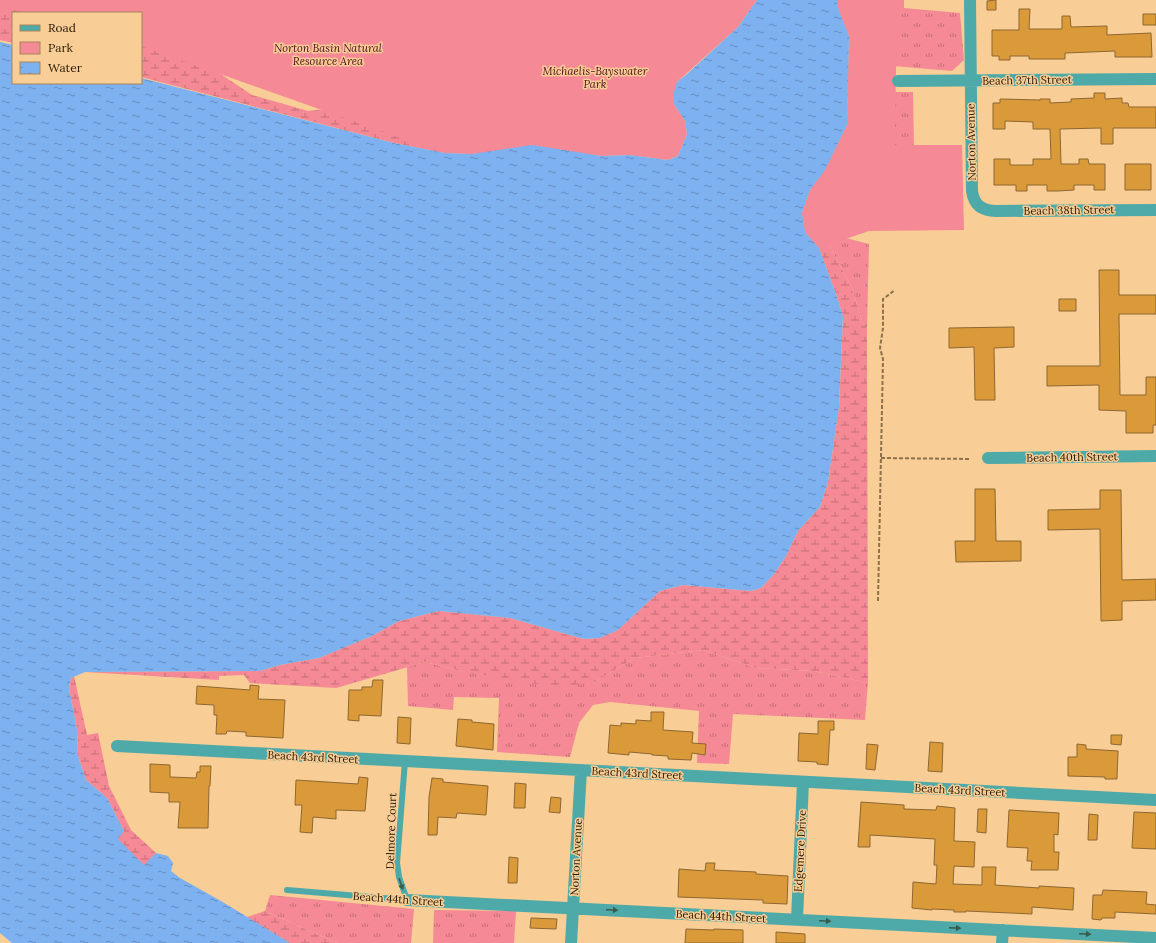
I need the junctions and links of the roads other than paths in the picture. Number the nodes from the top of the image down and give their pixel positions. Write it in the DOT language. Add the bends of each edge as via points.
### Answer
graph roads {
  1 [pos="970,0"];
  2 [pos="1156,79"];
  3 [pos="898,81"];
  4 [pos="970,81"];
  5 [pos="983,208"];
  6 [pos="1156,210"];
  7 [pos="1156,456"];
  8 [pos="988,458"];
  9 [pos="117,746"];
  10 [pos="405,762"];
  11 [pos="580,770"];
  12 [pos="804,782"];
  13 [pos="1156,800"];
  14 [pos="286,890"];
  15 [pos="408,900"];
  16 [pos="573,908"];
  17 [pos="797,919"];
  18 [pos="1003,930"];
  19 [pos="1156,938"];
  20 [pos="571,943"];
  21 [pos="1002,943"];
  1 -- 4 [label="street, Norton Avenue"];
  2 -- 4 [label="street, Beach 37th Street"];
  3 -- 4 [label="street, Beach 37th Street"];
  4 -- 5 [label="street, Norton Avenue" via="972,191 974,200"];
  5 -- 6 [label="street, Beach 38th Street" via="996,211"];
  7 -- 8 [label="street, Beach 40th Street"];
  9 -- 10 [label="street, Beach 43rd Street"];
  10 -- 11 [label="street, Beach 43rd Street"];
  10 -- 15 [label="lane, Delmore Court, one-way" via="397,863 399,878"];
  11 -- 12 [label="street, Beach 43rd Street"];
  11 -- 16 [label="street, Norton Avenue"];
  12 -- 13 [label="street, Beach 43rd Street"];
  12 -- 17 [label="street, Edgemere Drive"];
  14 -- 15 [label="lane, Beach 44th Street"];
  15 -- 16 [label="street, Beach 44th Street"];
  16 -- 17 [label="street, Beach 44th Street, one-way"];
  16 -- 20 [label="street, Norton Avenue"];
  17 -- 18 [label="street, Beach 44th Street, one-way"];
  18 -- 19 [label="street, Beach 44th Street, one-way"];
  18 -- 21 [label="street"];
}
